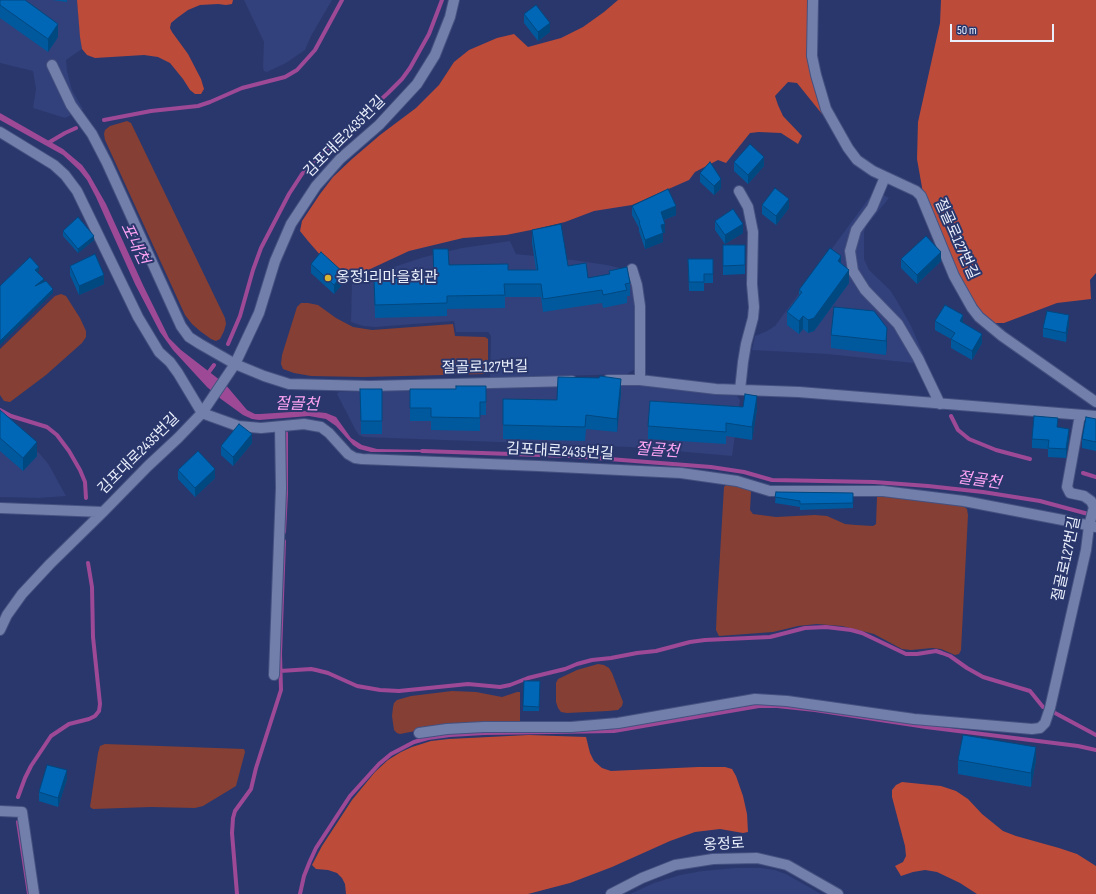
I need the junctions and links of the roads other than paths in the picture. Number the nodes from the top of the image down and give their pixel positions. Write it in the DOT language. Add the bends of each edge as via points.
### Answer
graph roads {
  1 [pos="454,0"];
  2 [pos="813,0"];
  3 [pos="52,65"];
  4 [pos="0,132"];
  5 [pos="885,177"];
  6 [pos="739,191"];
  7 [pos="632,269"];
  8 [pos="235,364"];
  9 [pos="640,380"];
  10 [pos="580,381"];
  11 [pos="596,381"];
  12 [pos="740,390"];
  13 [pos="1096,402"];
  14 [pos="940,404"];
  15 [pos="202,413"];
  16 [pos="1080,415"];
  17 [pos="1096,416"];
  18 [pos="280,427"];
  19 [pos="0,508"];
  20 [pos="103,512"];
  21 [pos="1092,525"];
  22 [pos="0,630"];
  23 [pos="274,675"];
  24 [pos="419,732"];
  25 [pos="0,811"];
  26 [pos="34,894"];
  27 [pos="611,894"];
  28 [pos="838,894"];
  1 -- 8 [label="street, 김포대로2435번길" via="435,54 418,84 379,125 340,159 316,186 291,224 275,261 258,313"];
  2 -- 5 [label="street, 절골로127번길" via="812,56 826,109 856,160"];
  3 -- 8 [label="street" via="71,105 92,134 107,163 181,326 189,337"];
  4 -- 15 [label="street, 김포대로2435번길" via="66,174 77,190 138,317 159,352 178,373"];
  5 -- 13 [label="street, 절골로127번길" via="921,196 954,276 979,317"];
  5 -- 14 [label="street" via="872,208 856,230 850,251 853,271 865,290 898,324"];
  6 -- 12 [label="street" via="748,207 753,232 754,307"];
  7 -- 9 [label="street" via="638,285 640,306"];
  8 -- 10 [label="street, 절골로127번길" via="289,384 370,386"];
  8 -- 15 [label="street, 김포대로2435번길"];
  9 -- 11 [label="street"];
  9 -- 12 [label="street"];
  12 -- 14 [label="street" via="799,392"];
  14 -- 16 [label="street"];
  15 -- 18 [label="street, 김포대로2435번길" via="238,426"];
  15 -- 20 [label="street, 김포대로2435번길"];
  16 -- 17 [label="street"];
  16 -- 21 [label="street, 절골로127번길" via="1067,486 1070,493 1084,496 1091,501 1094,507"];
  18 -- 21 [label="street, 김포대로2435번길" via="304,424 321,427 329,432 348,454 362,459 681,473 737,481 770,491 883,491 964,501"];
  18 -- 23 [label="street" via="281,488"];
  19 -- 20 [label="street, 김포대로2435번길"];
  20 -- 22 [label="street" via="22,594"];
  21 -- 24 [label="street, 절골로127번길" via="1050,708 1040,728 914,719 787,701 755,699 618,723 484,727"];
  25 -- 26 [label="street" via="22,812"];
  27 -- 28 [label="street, 옹정로" via="675,865 713,859 750,858 787,865"];
}
